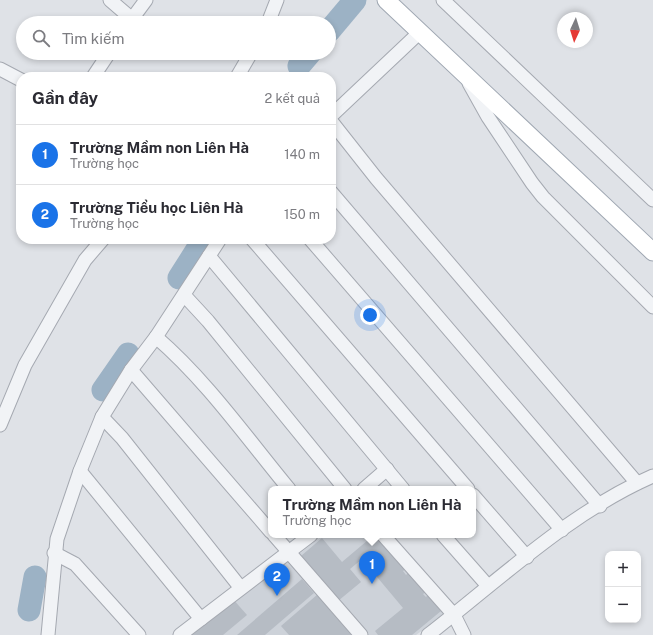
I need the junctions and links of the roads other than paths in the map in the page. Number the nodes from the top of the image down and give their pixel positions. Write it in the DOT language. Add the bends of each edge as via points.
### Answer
graph roads {
  1 [pos="110,0"];
  2 [pos="146,0"];
  3 [pos="277,0"];
  4 [pos="386,0"];
  5 [pos="443,0"];
  6 [pos="126,16"];
  7 [pos="135,16"];
  8 [pos="271,16"];
  9 [pos="420,32"];
  10 [pos="104,60"];
  11 [pos="247,60"];
  12 [pos="0,69"];
  13 [pos="96,72"];
  14 [pos="240,72"];
  15 [pos="463,73"];
  16 [pos="16,77"];
  17 [pos="336,111"];
  18 [pos="336,127"];
  19 [pos="336,198"];
  20 [pos="653,200"];
  21 [pos="99,244"];
  22 [pos="217,244"];
  23 [pos="256,244"];
  24 [pos="314,244"];
  25 [pos="653,252"];
  26 [pos="209,256"];
  27 [pos="184,295"];
  28 [pos="653,307"];
  29 [pos="156,337"];
  30 [pos="131,370"];
  31 [pos="102,417"];
  32 [pos="0,426"];
  33 [pos="386,469"];
  34 [pos="80,471"];
  35 [pos="653,476"];
  36 [pos="637,483"];
  37 [pos="287,486"];
  38 [pos="343,486"];
  39 [pos="367,486"];
  40 [pos="400,486"];
  41 [pos="465,486"];
  42 [pos="476,499"];
  43 [pos="600,506"];
  44 [pos="268,529"];
  45 [pos="562,530"];
  46 [pos="277,538"];
  47 [pos="307,538"];
  48 [pos="386,538"];
  49 [pos="446,538"];
  50 [pos="288,551"];
  51 [pos="54,553"];
  52 [pos="526,557"];
  53 [pos="488,586"];
  54 [pos="240,588"];
  55 [pos="454,616"];
  56 [pos="201,619"];
  57 [pos="48,635"];
  58 [pos="139,635"];
  59 [pos="180,635"];
  60 [pos="361,635"];
  61 [pos="428,635"];
  62 [pos="464,635"];
  1 -- 6 [label="street"];
  2 -- 7 [label="street"];
  3 -- 8 [label="street"];
  4 -- 9 [label="main road"];
  5 -- 20 [label="street"];
  9 -- 15 [label="main road"];
  9 -- 17 [label="street"];
  10 -- 13 [label="street"];
  11 -- 14 [label="street"];
  12 -- 16 [label="street"];
  15 -- 25 [label="main road"];
  15 -- 28 [label="street" via="488,117 543,197"];
  18 -- 36 [label="street" via="376,178"];
  19 -- 43 [label="street"];
  21 -- 32 [label="street" via="85,260 25,365"];
  22 -- 26 [label="street"];
  23 -- 41 [label="street"];
  24 -- 45 [label="street"];
  26 -- 27 [label="street"];
  26 -- 33 [label="street"];
  27 -- 29 [label="street"];
  27 -- 38 [label="street"];
  29 -- 30 [label="street"];
  29 -- 37 [label="street" via="182,360 204,385"];
  30 -- 31 [label="street"];
  30 -- 44 [label="street"];
  31 -- 34 [label="street"];
  31 -- 54 [label="street" via="122,438"];
  33 -- 39 [label="street"];
  33 -- 40 [label="street"];
  34 -- 51 [label="street"];
  34 -- 56 [label="street"];
  35 -- 36 [label="street"];
  36 -- 43 [label="street"];
  42 -- 52 [label="street"];
  43 -- 45 [label="street"];
  45 -- 52 [label="street"];
  46 -- 50 [label="street"];
  47 -- 50 [label="street"];
  48 -- 55 [label="street"];
  49 -- 53 [label="street"];
  50 -- 54 [label="street"];
  50 -- 60 [label="street"];
  51 -- 57 [label="street"];
  51 -- 58 [label="street" via="75,564"];
  52 -- 53 [label="street"];
  53 -- 55 [label="street"];
  54 -- 56 [label="street"];
  55 -- 61 [label="street"];
  55 -- 62 [label="street"];
  56 -- 59 [label="street"];
}
